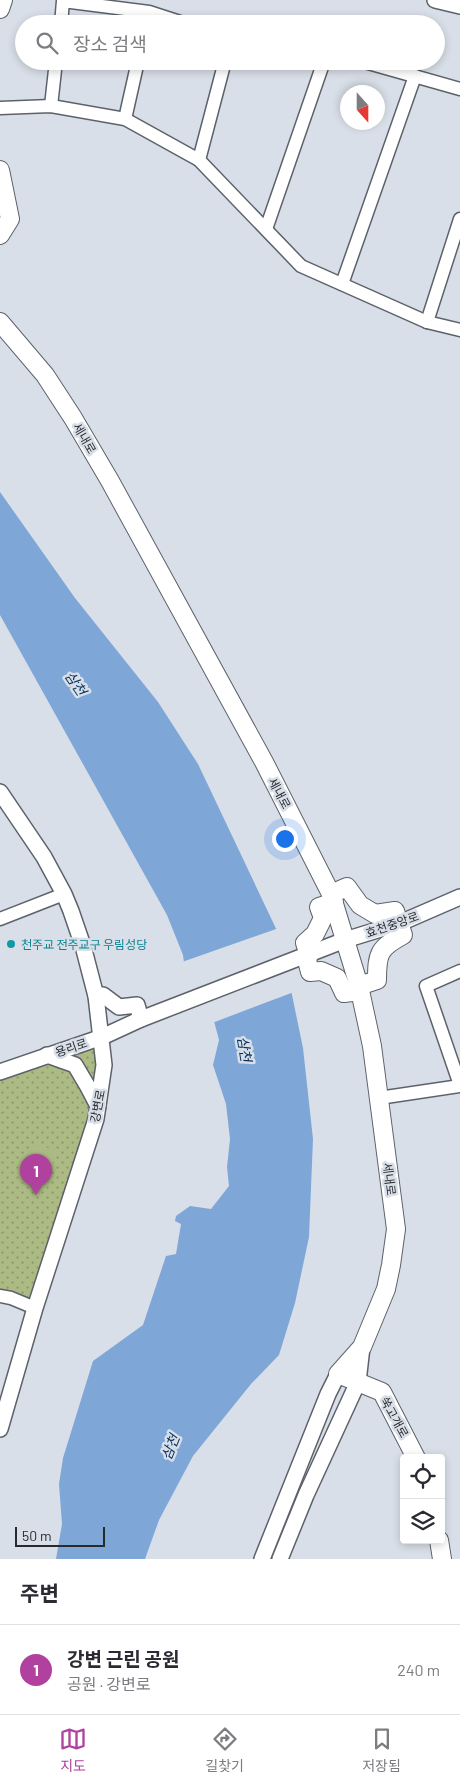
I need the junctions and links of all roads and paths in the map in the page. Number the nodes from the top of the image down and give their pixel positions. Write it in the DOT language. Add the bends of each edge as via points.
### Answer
graph roads {
  1 [pos="3,0"];
  2 [pos="435,0"];
  3 [pos="460,6"];
  4 [pos="0,9"];
  5 [pos="61,15"];
  6 [pos="133,15"];
  7 [pos="55,70"];
  8 [pos="136,70"];
  9 [pos="223,70"];
  10 [pos="321,70"];
  11 [pos="393,70"];
  12 [pos="415,76"];
  13 [pos="460,89"];
  14 [pos="51,106"];
  15 [pos="0,108"];
  16 [pos="125,120"];
  17 [pos="198,160"];
  18 [pos="0,170"];
  19 [pos="460,219"];
  20 [pos="266,229"];
  21 [pos="0,235"];
  22 [pos="342,284"];
  23 [pos="0,322"];
  24 [pos="427,322"];
  25 [pos="460,330"];
  26 [pos="0,792"];
  27 [pos="64,894"];
  28 [pos="460,897"];
  29 [pos="333,898"];
  30 [pos="0,918"];
  31 [pos="400,924"];
  32 [pos="345,940"];
  33 [pos="313,953"];
  34 [pos="460,970"];
  35 [pos="360,988"];
  36 [pos="100,995"];
  37 [pos="141,1019"];
  38 [pos="105,1035"];
  39 [pos="47,1055"];
  40 [pos="0,1072"];
  41 [pos="460,1085"];
  42 [pos="379,1098"];
  43 [pos="98,1106"];
  44 [pos="0,1296"];
  45 [pos="35,1308"];
  46 [pos="362,1347"];
  47 [pos="338,1374"];
  48 [pos="358,1382"];
  49 [pos="0,1429"];
  50 [pos="414,1454"];
  51 [pos="440,1544"];
  52 [pos="262,1559"];
  53 [pos="280,1559"];
  54 [pos="442,1559"];
  1 -- 4 [label="main road"];
  2 -- 3 [label="street"];
  5 -- 6 [label="street" via="63,1"];
  7 -- 14 [label="street"];
  8 -- 16 [label="street"];
  9 -- 17 [label="street"];
  10 -- 20 [label="street"];
  11 -- 12 [label="street"];
  12 -- 13 [label="street"];
  12 -- 22 [label="street"];
  14 -- 15 [label="street"];
  14 -- 16 [label="street"];
  16 -- 17 [label="street"];
  17 -- 20 [label="street"];
  18 -- 21 [label="main road" via="10,219"];
  19 -- 24 [label="street"];
  20 -- 22 [label="street" via="300,266"];
  22 -- 24 [label="street"];
  23 -- 29 [label="main road, 세내로" via="45,374 105,473 264,762"];
  24 -- 25 [label="street"];
  26 -- 27 [label="street, 강변로" via="44,857"];
  27 -- 30 [label="street"];
  27 -- 36 [label="street, 강변로"];
  28 -- 31 [label="street, 효천중앙로"];
  29 -- 31 [label="main road" via="347,887 360,905 375,914 395,910"];
  29 -- 32 [label="main road, 세내로"];
  29 -- 33 [label="main road" via="319,908 323,918 315,934 304,943"];
  31 -- 32 [label="street, 효천중앙로"];
  31 -- 35 [label="main road" via="403,935 387,944 377,960 377,980"];
  32 -- 33 [label="street, 효천중앙로"];
  32 -- 35 [label="main road, 세내로"];
  33 -- 35 [label="main road" via="310,972 337,978 344,993"];
  33 -- 37 [label="street, 효천중앙로"];
  34 -- 41 [label="street" via="426,986"];
  35 -- 42 [label="main road, 세내로"];
  36 -- 37 [label="street" via="119,1007 137,1005"];
  36 -- 38 [label="street, 강변로"];
  37 -- 38 [label="street, 용리로"];
  38 -- 39 [label="street, 용리로"];
  38 -- 43 [label="street, 강변로"];
  39 -- 40 [label="street, 용리로"];
  39 -- 43 [label="street" via="74,1065"];
  41 -- 42 [label="street"];
  42 -- 46 [label="main road, 세내로" via="396,1229 386,1289"];
  43 -- 45 [label="street, 강변로"];
  44 -- 45 [label="street"];
  45 -- 49 [label="street, 강변로"];
  46 -- 47 [label="main road, 세내로"];
  46 -- 48 [label="street, 세내로"];
  47 -- 48 [label="main road, 쑥고개로"];
  47 -- 52 [label="street, 세내로"];
  48 -- 50 [label="main road, 쑥고개로" via="382,1392"];
  48 -- 53 [label="street, 세내로"];
  51 -- 54 [label="main road"];
}
